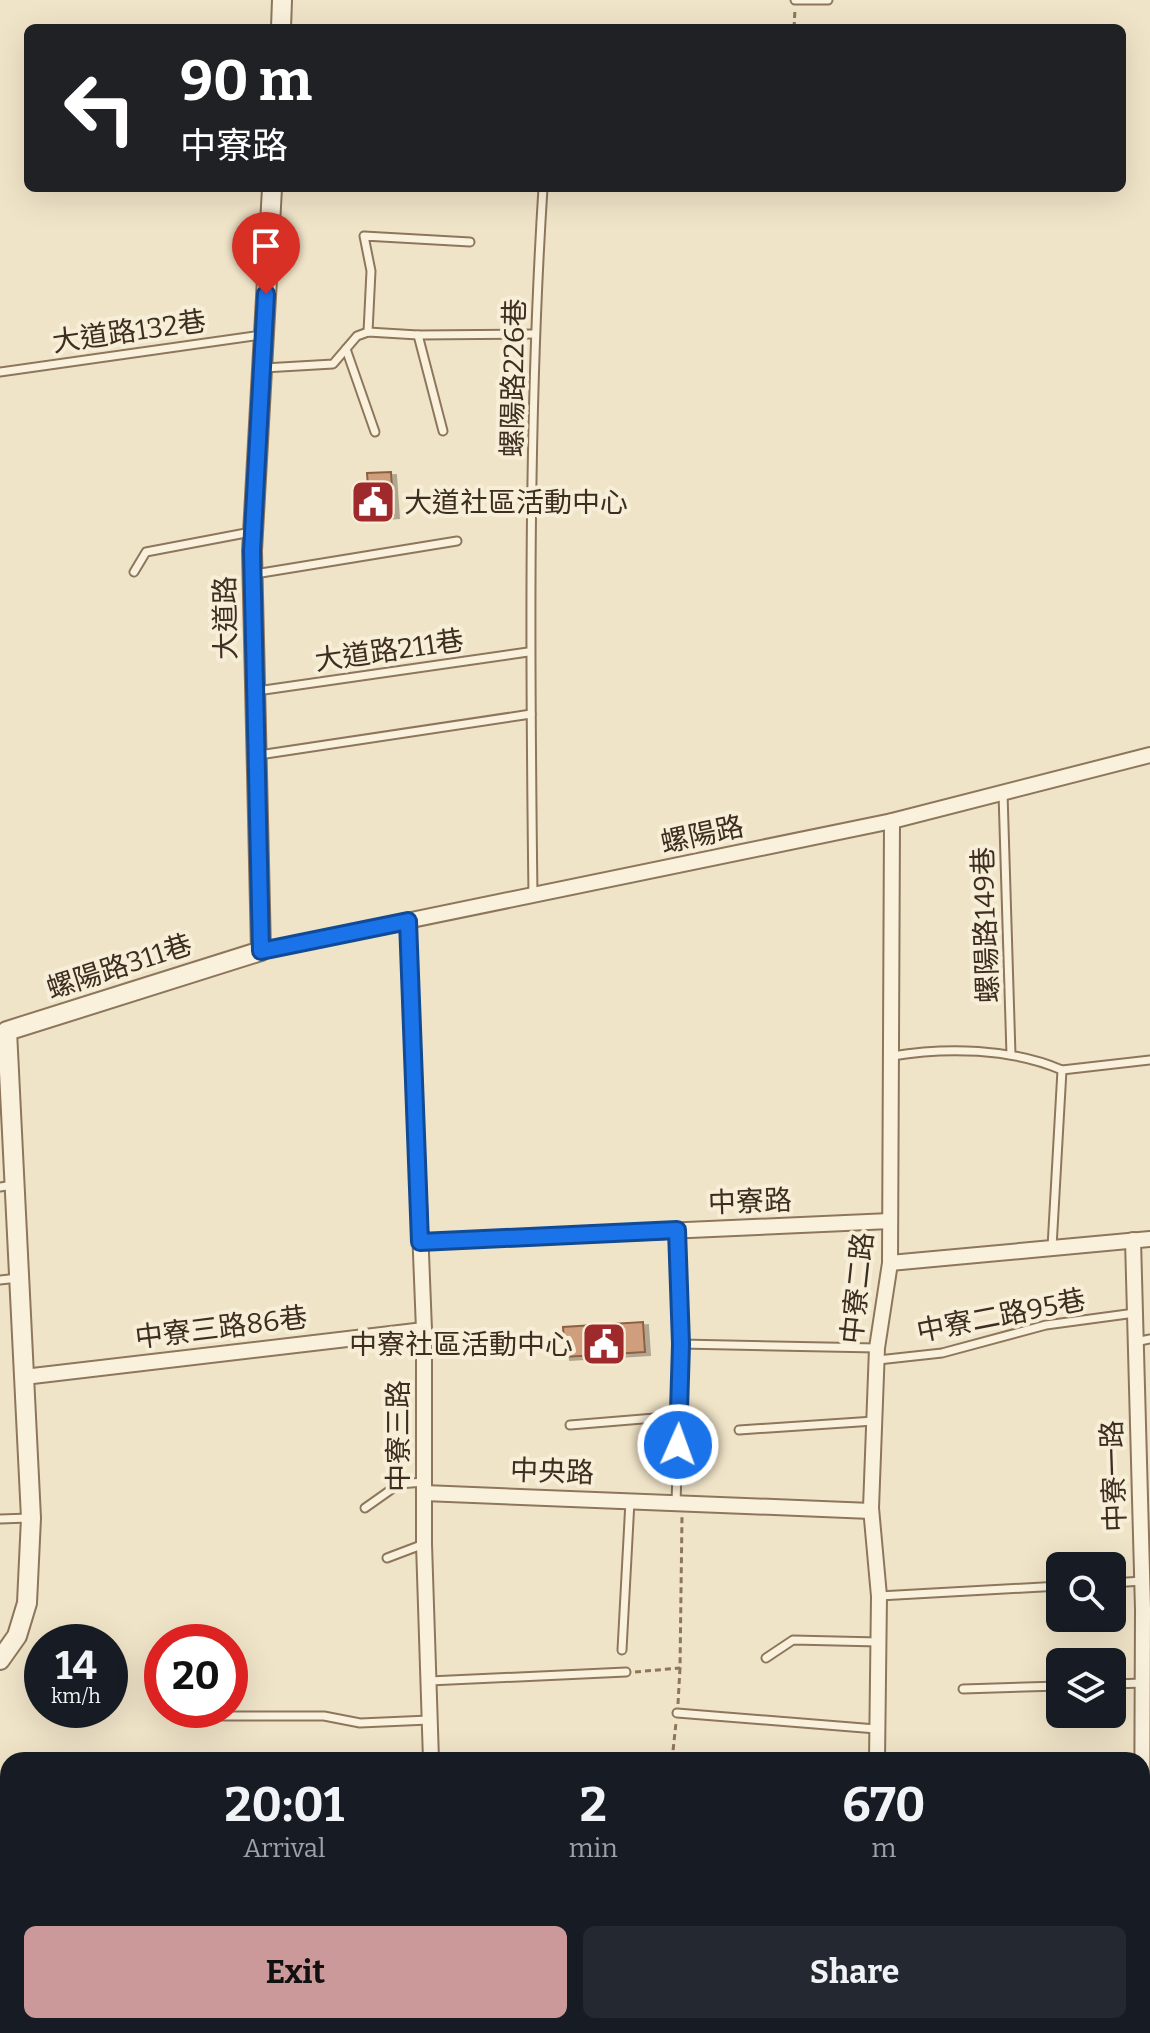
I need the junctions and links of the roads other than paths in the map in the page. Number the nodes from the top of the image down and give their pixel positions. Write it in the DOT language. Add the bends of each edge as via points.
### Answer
graph roads {
  1 [pos="282,0"];
  2 [pos="828,0"];
  3 [pos="795,1"];
  4 [pos="281,24"];
  5 [pos="272,192"];
  6 [pos="543,192"];
  7 [pos="470,242"];
  8 [pos="368,332"];
  9 [pos="534,334"];
  10 [pos="264,335"];
  11 [pos="418,335"];
  12 [pos="346,349"];
  13 [pos="262,368"];
  14 [pos="0,372"];
  15 [pos="443,431"];
  16 [pos="375,432"];
  17 [pos="253,532"];
  18 [pos="457,541"];
  19 [pos="134,572"];
  20 [pos="253,574"];
  21 [pos="528,652"];
  22 [pos="255,691"];
  23 [pos="531,714"];
  24 [pos="256,755"];
  25 [pos="1150,755"];
  26 [pos="1003,793"];
  27 [pos="892,821"];
  28 [pos="533,896"];
  29 [pos="408,921"];
  30 [pos="261,951"];
  31 [pos="4,1032"];
  32 [pos="1011,1055"];
  33 [pos="890,1057"];
  34 [pos="1150,1060"];
  35 [pos="1062,1070"];
  36 [pos="6,1186"];
  37 [pos="890,1221"];
  38 [pos="677,1230"];
  39 [pos="1150,1239"];
  40 [pos="1133,1240"];
  41 [pos="420,1242"];
  42 [pos="1052,1247"];
  43 [pos="890,1263"];
  44 [pos="9,1279"];
  45 [pos="1135,1313"];
  46 [pos="424,1330"];
  47 [pos="1143,1340"];
  48 [pos="681,1344"];
  49 [pos="876,1354"];
  50 [pos="24,1377"];
  51 [pos="679,1416"];
  52 [pos="874,1421"];
  53 [pos="570,1425"];
  54 [pos="739,1430"];
  55 [pos="424,1488"];
  56 [pos="630,1499"];
  57 [pos="679,1504"];
  58 [pos="365,1508"];
  59 [pos="871,1511"];
  60 [pos="31,1518"];
  61 [pos="0,1519"];
  62 [pos="424,1544"];
  63 [pos="387,1558"];
  64 [pos="1142,1581"];
  65 [pos="1126,1582"];
  66 [pos="1046,1587"];
  67 [pos="879,1596"];
  68 [pos="879,1642"];
  69 [pos="622,1650"];
  70 [pos="766,1658"];
  71 [pos="0,1660"];
  72 [pos="626,1672"];
  73 [pos="427,1681"];
  74 [pos="1144,1683"];
  75 [pos="1126,1684"];
  76 [pos="1046,1686"];
  77 [pos="963,1689"];
  78 [pos="677,1713"];
  79 [pos="248,1716"];
  80 [pos="429,1720"];
  81 [pos="879,1729"];
  82 [pos="431,1752"];
  83 [pos="878,1752"];
  84 [pos="1143,1752"];
  1 -- 4 [label="street"];
  2 -- 3 [label="lane"];
  5 -- 10 [label="street, 大道路"];
  6 -- 9 [label="lane, 螺陽路226巷"];
  7 -- 8 [label="lane" via="364,236 371,271"];
  8 -- 11 [label="lane"];
  8 -- 12 [label="lane"];
  9 -- 11 [label="lane"];
  9 -- 21 [label="lane, 螺陽路226巷"];
  10 -- 13 [label="street, 大道路"];
  10 -- 14 [label="lane, 大道路132巷"];
  11 -- 15 [label="lane"];
  12 -- 13 [label="lane" via="333,364"];
  12 -- 16 [label="lane"];
  13 -- 17 [label="street, 大道路"];
  17 -- 19 [label="lane" via="146,552"];
  17 -- 20 [label="street, 大道路"];
  18 -- 20 [label="lane"];
  20 -- 22 [label="street, 大道路"];
  21 -- 22 [label="lane, 大道路211巷"];
  21 -- 23 [label="lane, 螺陽路226巷"];
  22 -- 24 [label="street, 大道路"];
  23 -- 24 [label="lane"];
  23 -- 28 [label="lane, 螺陽路226巷"];
  24 -- 30 [label="street, 大道路"];
  25 -- 26 [label="street, 螺陽路"];
  26 -- 27 [label="street, 螺陽路"];
  26 -- 32 [label="lane, 螺陽路149巷"];
  27 -- 28 [label="street, 螺陽路"];
  27 -- 33 [label="street, 中寮二路"];
  28 -- 29 [label="street, 螺陽路"];
  29 -- 30 [label="street, 螺陽路"];
  29 -- 41 [label="street, 中寮三路"];
  30 -- 31 [label="street, 螺陽路311巷"];
  31 -- 36 [label="street, 螺陽路311巷"];
  32 -- 33 [label="lane" via="925,1051"];
  32 -- 35 [label="lane"];
  33 -- 37 [label="street, 中寮二路"];
  34 -- 35 [label="lane"];
  35 -- 42 [label="lane"];
  36 -- 44 [label="street, 螺陽路311巷"];
  37 -- 38 [label="street, 中寮路"];
  37 -- 43 [label="street, 中寮二路"];
  38 -- 41 [label="street, 中寮路"];
  38 -- 48 [label="lane"];
  39 -- 40 [label="street"];
  40 -- 42 [label="street"];
  40 -- 45 [label="street, 中寮一路"];
  41 -- 46 [label="street, 中寮三路"];
  42 -- 43 [label="street"];
  43 -- 49 [label="street, 中寮二路"];
  44 -- 50 [label="street, 螺陽路311巷"];
  45 -- 47 [label="street, 中寮一路"];
  45 -- 49 [label="lane, 中寮二路95巷" via="1046,1325 942,1353"];
  46 -- 50 [label="street, 中寮三路86巷"];
  46 -- 55 [label="street, 中寮三路"];
  47 -- 64 [label="street, 中寮一路"];
  48 -- 49 [label="lane, 中寮二路95巷"];
  48 -- 51 [label="lane"];
  49 -- 52 [label="street, 中寮二路"];
  50 -- 60 [label="street, 螺陽路311巷"];
  51 -- 53 [label="lane"];
  51 -- 57 [label="lane"];
  52 -- 54 [label="lane"];
  52 -- 59 [label="street, 中寮二路"];
  55 -- 56 [label="street, 中央路"];
  55 -- 58 [label="lane" via="399,1484"];
  55 -- 62 [label="street, 中寮三路"];
  56 -- 57 [label="street, 中央路"];
  56 -- 69 [label="lane"];
  57 -- 59 [label="street, 中央路"];
  59 -- 67 [label="street, 中寮二路"];
  60 -- 61 [label="lane"];
  60 -- 71 [label="street, 螺陽路311巷" via="27,1603 17,1636"];
  62 -- 63 [label="lane"];
  62 -- 73 [label="street, 中寮三路"];
  64 -- 65 [label="lane"];
  64 -- 74 [label="street, 中寮一路"];
  66 -- 67 [label="lane"];
  67 -- 68 [label="street, 中寮二路"];
  68 -- 70 [label="lane" via="793,1640"];
  68 -- 81 [label="street, 中寮二路"];
  72 -- 73 [label="lane"];
  73 -- 80 [label="street, 中寮三路"];
  74 -- 75 [label="lane"];
  74 -- 84 [label="street, 中寮一路"];
  76 -- 77 [label="lane"];
  78 -- 81 [label="lane"];
  79 -- 80 [label="lane" via="324,1716 360,1723"];
  80 -- 82 [label="street, 中寮三路"];
  81 -- 83 [label="street, 中寮二路"];
}
